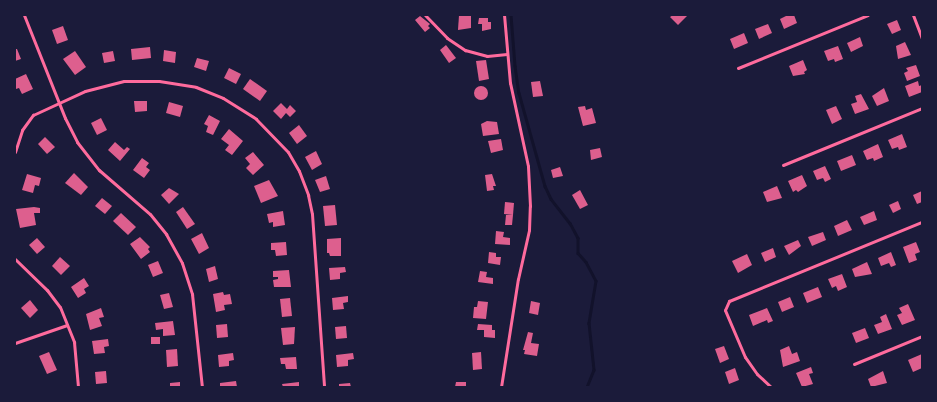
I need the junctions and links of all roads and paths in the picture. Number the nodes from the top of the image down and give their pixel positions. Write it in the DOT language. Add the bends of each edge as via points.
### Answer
graph roads {
  1 [pos="24,15"];
  2 [pos="425,15"];
  3 [pos="504,15"];
  4 [pos="868,15"];
  5 [pos="913,15"];
  6 [pos="922,38"];
  7 [pos="507,54"];
  8 [pos="738,68"];
  9 [pos="58,102"];
  10 [pos="922,108"];
  11 [pos="15,152"];
  12 [pos="783,165"];
  13 [pos="922,222"];
  14 [pos="15,259"];
  15 [pos="67,325"];
  16 [pos="922,336"];
  17 [pos="15,343"];
  18 [pos="854,364"];
  19 [pos="78,387"];
  20 [pos="202,387"];
  21 [pos="324,387"];
  22 [pos="500,387"];
  23 [pos="771,387"];
  1 -- 9 [label="street"];
  2 -- 7 [label="street" via="447,38 465,50 487,56"];
  3 -- 7 [label="street"];
  4 -- 8 [label="street"];
  5 -- 6 [label="street"];
  7 -- 22 [label="street" via="512,100 528,166 530,219"];
  9 -- 11 [label="street" via="27,121"];
  9 -- 20 [label="street" via="88,157 99,170 142,204 162,228 177,254 192,294"];
  9 -- 21 [label="street" via="124,81 172,82 223,98 256,119 274,136 299,171 310,206"];
  10 -- 12 [label="street"];
  13 -- 23 [label="street" via="729,301 725,310 745,357 756,374"];
  14 -- 15 [label="street" via="55,300"];
  15 -- 17 [label="street"];
  15 -- 19 [label="street" via="74,342"];
  16 -- 18 [label="street"];
}
